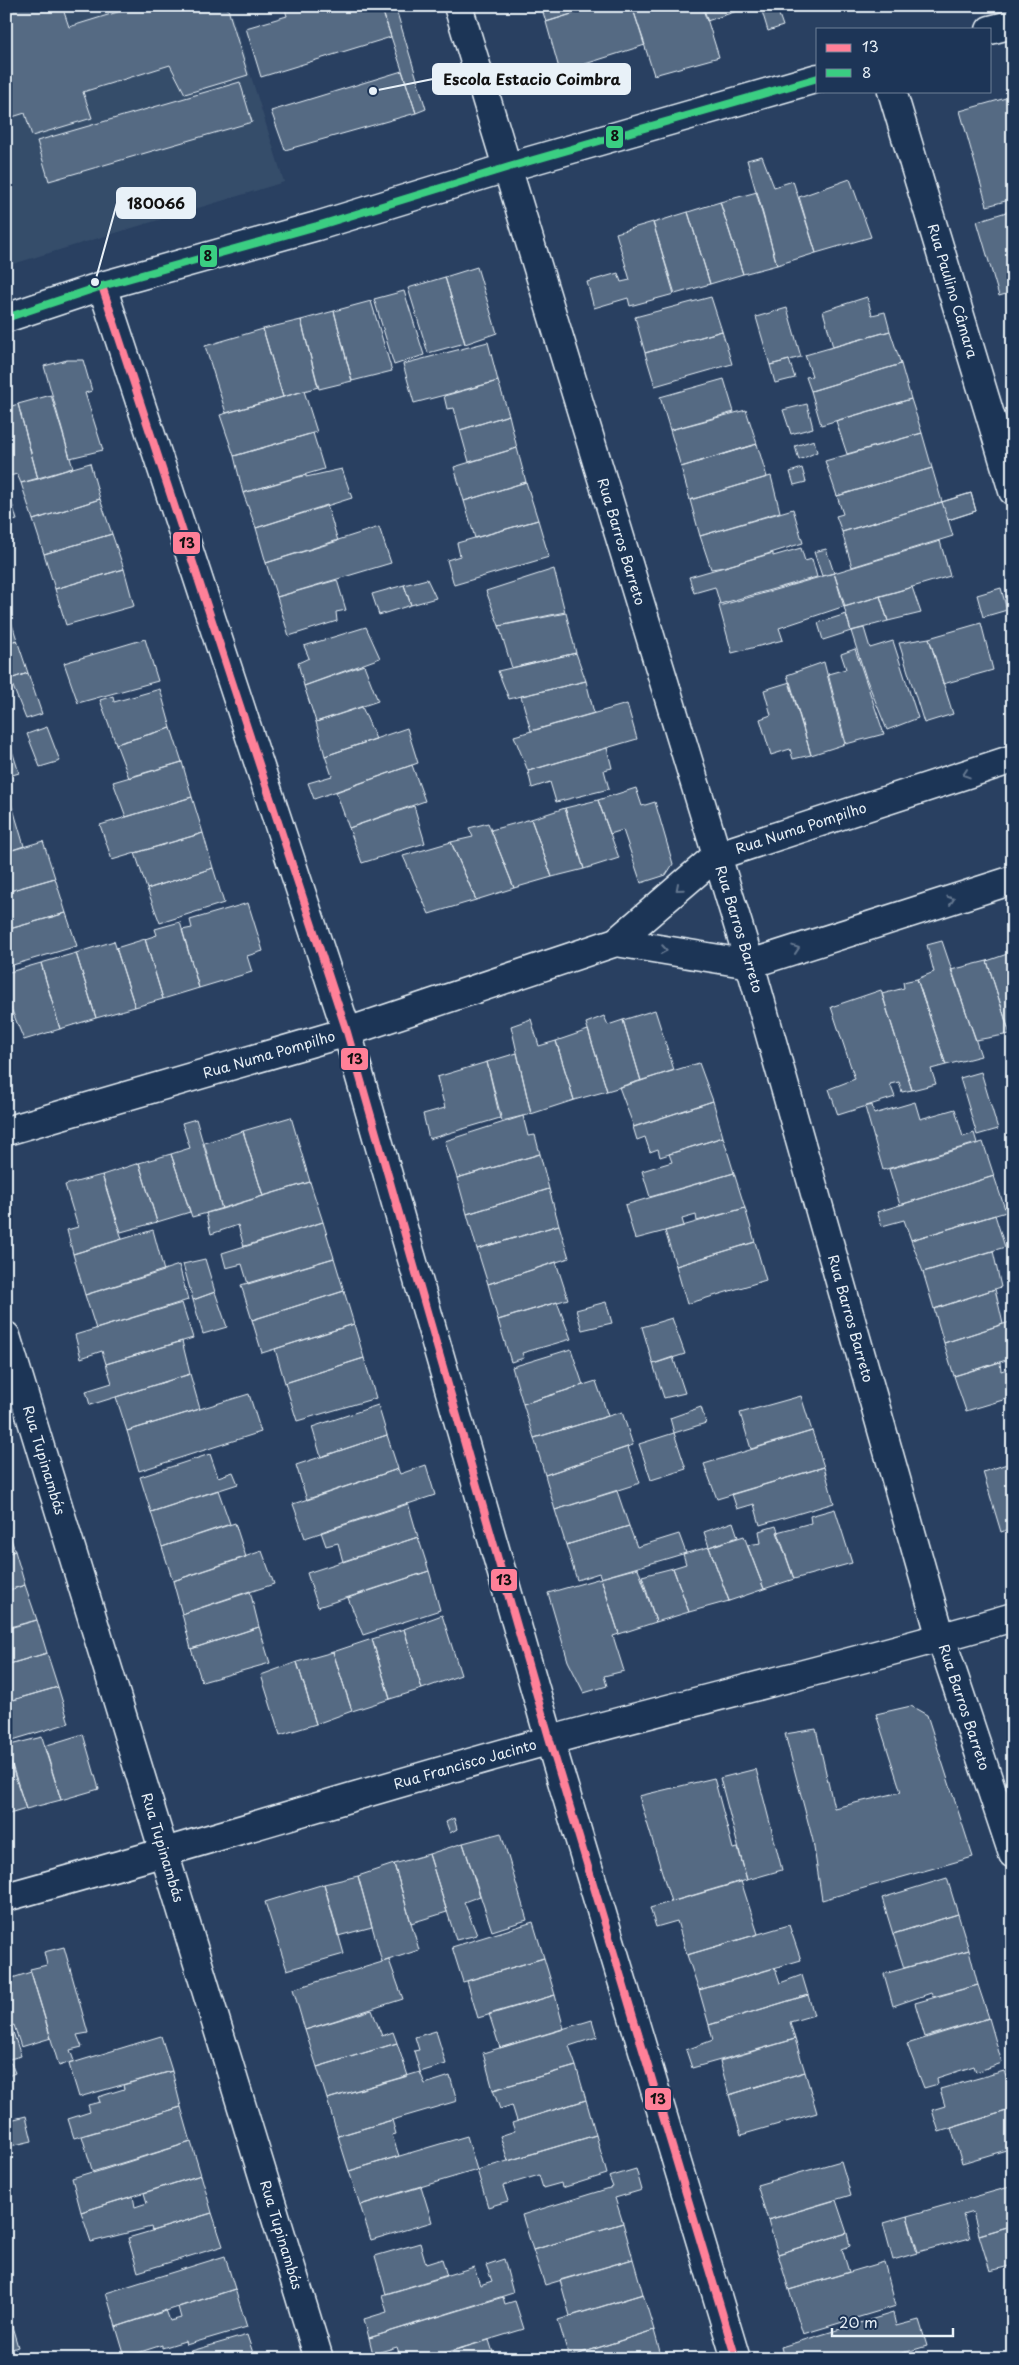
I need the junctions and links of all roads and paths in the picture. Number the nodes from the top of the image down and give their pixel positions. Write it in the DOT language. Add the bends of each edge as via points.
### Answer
graph roads {
  1 [pos="458,6"];
  2 [pos="1013,24"];
  3 [pos="992,29"];
  4 [pos="816,79"];
  5 [pos="892,92"];
  6 [pos="509,167"];
  7 [pos="102,286"];
  8 [pos="6,318"];
  9 [pos="1013,492"];
  10 [pos="1013,759"];
  11 [pos="716,856"];
  12 [pos="1013,880"];
  13 [pos="616,942"];
  14 [pos="750,964"];
  15 [pos="347,1032"];
  16 [pos="6,1131"];
  17 [pos="6,1336"];
  18 [pos="1013,1616"];
  19 [pos="941,1638"];
  20 [pos="550,1741"];
  21 [pos="165,1854"];
  22 [pos="1013,1854"];
  23 [pos="6,1897"];
  24 [pos="319,2359"];
  25 [pos="736,2359"];
  1 -- 6 [label="street, Rua Barros Barreto"];
  2 -- 3 [label="street"];
  4 -- 6 [label="street"];
  5 -- 9 [label="street, Rua Paulino Câmara"];
  6 -- 7 [label="street" via="318,226"];
  6 -- 11 [label="street, Rua Barros Barreto"];
  7 -- 8 [label="street"];
  7 -- 15 [label="street"];
  10 -- 11 [label="street, Rua Numa Pompilho, one-way"];
  11 -- 13 [label="street, Rua Numa Pompilho, one-way"];
  11 -- 14 [label="street, Rua Barros Barreto"];
  14 -- 12 [label="street, Rua Numa Pompilho, one-way"];
  13 -- 14 [label="street, Rua Numa Pompilho, one-way"];
  13 -- 15 [label="street, Rua Numa Pompilho"];
  14 -- 19 [label="street, Rua Barros Barreto"];
  15 -- 16 [label="street, Rua Numa Pompilho"];
  15 -- 20 [label="street"];
  17 -- 21 [label="street, Rua Tupinambás"];
  18 -- 19 [label="street, Rua Francisco Jacinto"];
  19 -- 20 [label="street, Rua Francisco Jacinto"];
  19 -- 22 [label="street, Rua Barros Barreto"];
  20 -- 21 [label="street, Rua Francisco Jacinto"];
  20 -- 25 [label="street"];
  21 -- 23 [label="street, Rua Francisco Jacinto"];
  21 -- 24 [label="street, Rua Tupinambás"];
}
